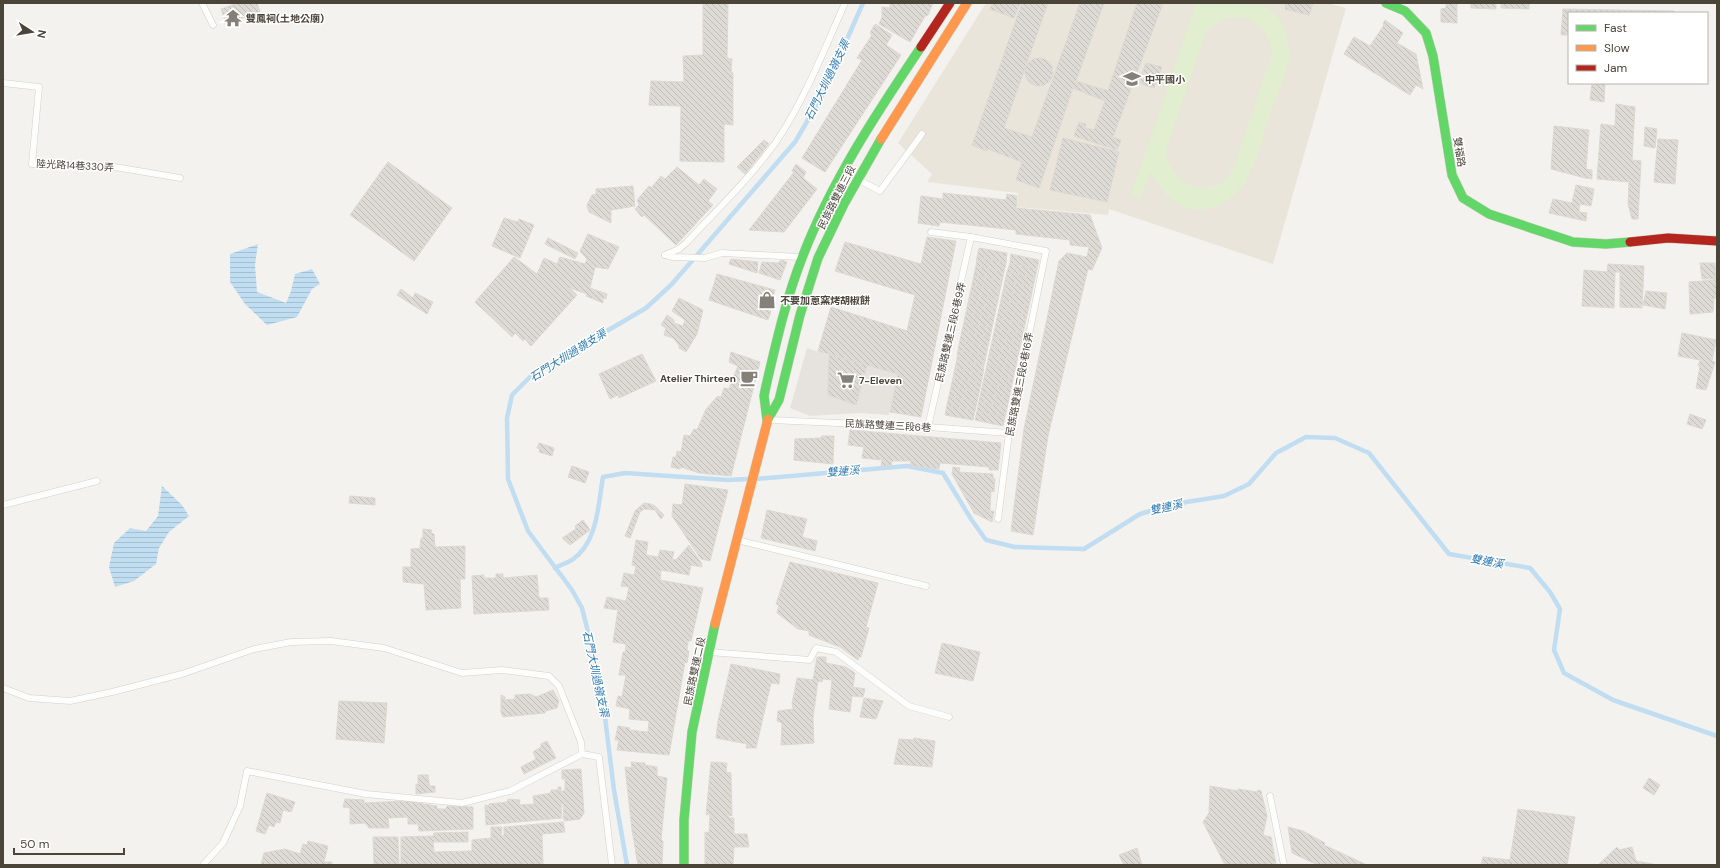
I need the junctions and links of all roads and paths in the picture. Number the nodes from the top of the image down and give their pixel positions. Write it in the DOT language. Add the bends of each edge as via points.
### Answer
graph roads {
  1 [pos="202,3"];
  2 [pos="845,3"];
  3 [pos="950,3"];
  4 [pos="967,3"];
  5 [pos="1387,3"];
  6 [pos="213,26"];
  7 [pos="3,84"];
  8 [pos="922,134"];
  9 [pos="843,172"];
  10 [pos="180,178"];
  11 [pos="857,179"];
  12 [pos="931,232"];
  13 [pos="971,238"];
  14 [pos="1717,242"];
  15 [pos="802,257"];
  16 [pos="818,258"];
  17 [pos="767,420"];
  18 [pos="928,427"];
  19 [pos="1009,433"];
  20 [pos="97,482"];
  21 [pos="751,485"];
  22 [pos="3,505"];
  23 [pos="998,519"];
  24 [pos="737,540"];
  25 [pos="926,586"];
  26 [pos="708,652"];
  27 [pos="3,688"];
  28 [pos="949,717"];
  29 [pos="582,754"];
  30 [pos="1270,796"];
  31 [pos="203,865"];
  32 [pos="612,865"];
  33 [pos="684,865"];
  34 [pos="1284,865"];
  1 -- 6 [label="lane"];
  2 -- 15 [label="lane" via="793,115 775,142 687,242 665,255 700,258 722,253"];
  3 -- 9 [label="main road, 民族路雙連三段" via="857,146"];
  4 -- 11 [label="main road, 民族路雙連三段"];
  5 -- 14 [label="main road, 雙福路" via="1405,12 1426,33 1433,56 1452,175 1463,198 1489,214 1573,242 1606,244 1668,238"];
  7 -- 10 [label="lane, 陸光路14巷330弄" via="38,87 32,164 109,166"];
  8 -- 11 [label="lane" via="880,191"];
  9 -- 11 [label="lane"];
  9 -- 15 [label="main road, 民族路雙連三段" via="829,196"];
  11 -- 16 [label="main road, 民族路雙連三段"];
  12 -- 13 [label="lane"];
  13 -- 18 [label="lane, 民族路雙連三段6巷9弄"];
  13 -- 19 [label="lane, 民族路雙連三段6巷16弄" via="1046,251"];
  15 -- 16 [label="lane"];
  15 -- 17 [label="main road, 民族路雙連三段" via="783,312 766,386 764,396"];
  16 -- 17 [label="main road, 民族路雙連三段" via="800,315 779,400"];
  17 -- 18 [label="lane, 民族路雙連三段6巷"];
  17 -- 21 [label="main road, 民族路雙連三段"];
  18 -- 19 [label="lane, 民族路雙連三段6巷"];
  19 -- 23 [label="lane, 民族路雙連三段6巷16弄"];
  20 -- 22 [label="lane"];
  21 -- 24 [label="main road, 民族路雙連二段"];
  24 -- 25 [label="lane"];
  24 -- 26 [label="main road, 民族路雙連二段"];
  26 -- 28 [label="lane" via="810,660 816,648 836,652 909,706"];
  26 -- 33 [label="main road, 民族路雙連二段" via="692,732 684,820"];
  27 -- 29 [label="lane" via="29,698 70,700 182,674 254,649 290,642 330,641 384,648 462,673 502,670 548,676 559,686 581,742"];
  29 -- 31 [label="lane" via="510,791 462,803 366,794 247,771 240,806 223,843"];
  29 -- 32 [label="lane" via="599,757"];
  30 -- 34 [label="lane"];
}
